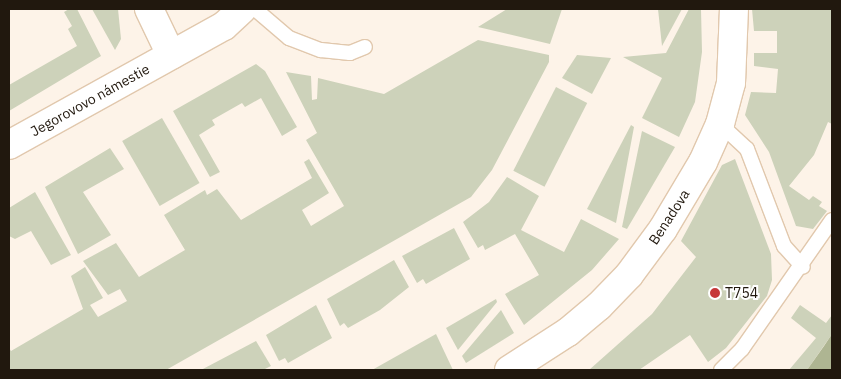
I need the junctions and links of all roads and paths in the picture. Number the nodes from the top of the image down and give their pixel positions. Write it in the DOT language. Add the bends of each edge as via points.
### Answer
graph roads {
  1 [pos="149,9"];
  2 [pos="242,9"];
  3 [pos="255,9"];
  4 [pos="734,9"];
  5 [pos="365,47"];
  6 [pos="171,54"];
  7 [pos="720,124"];
  8 [pos="9,145"];
  9 [pos="832,220"];
  10 [pos="803,266"];
  11 [pos="509,370"];
  12 [pos="721,370"];
  1 -- 6 [label="street"];
  2 -- 6 [label="street, Jegorovovo námestie" via="224,26"];
  3 -- 5 [label="lane" via="289,38 321,50 350,53"];
  4 -- 7 [label="street, Benadova" via="731,83"];
  6 -- 8 [label="street, Jegorovovo námestie"];
  7 -- 10 [label="lane" via="747,149 784,246"];
  7 -- 11 [label="street, Benadova" via="685,193 629,276 568,332"];
  9 -- 10 [label="lane"];
  10 -- 12 [label="lane" via="742,349"];
}
